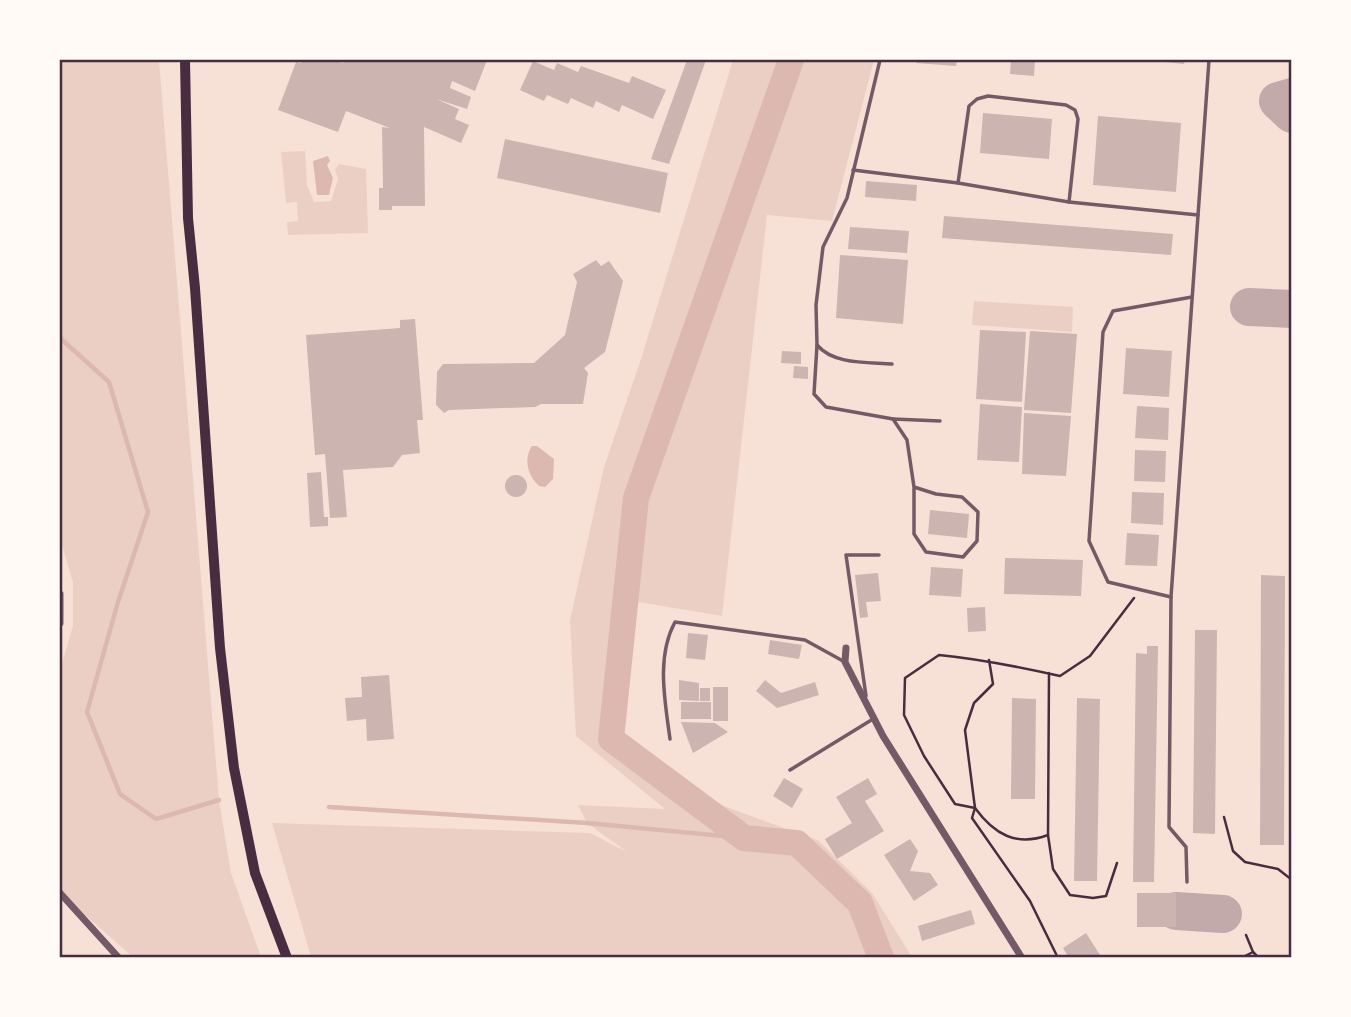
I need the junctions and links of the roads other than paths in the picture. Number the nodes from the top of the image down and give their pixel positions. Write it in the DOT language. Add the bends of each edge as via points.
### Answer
graph roads {
  1 [pos="185,60"];
  2 [pos="880,60"];
  3 [pos="1209,60"];
  4 [pos="853,170"];
  5 [pos="958,183"];
  6 [pos="1069,202"];
  7 [pos="1199,215"];
  8 [pos="1192,297"];
  9 [pos="817,345"];
  10 [pos="892,364"];
  11 [pos="893,419"];
  12 [pos="940,421"];
  13 [pos="914,486"];
  14 [pos="879,555"];
  15 [pos="60,594"];
  16 [pos="1171,597"];
  17 [pos="60,623"];
  18 [pos="846,648"];
  19 [pos="845,662"];
  20 [pos="866,701"];
  21 [pos="875,718"];
  22 [pos="670,739"];
  23 [pos="790,770"];
  24 [pos="1187,882"];
  25 [pos="60,893"];
  26 [pos="119,957"];
  27 [pos="287,957"];
  28 [pos="1022,957"];
  1 -- 27 [label="main road" via="188,218 219,634 234,768 255,873"];
  2 -- 4 [label="lane"];
  3 -- 7 [label="lane"];
  4 -- 5 [label="lane"];
  4 -- 9 [label="lane" via="847,198 823,247"];
  5 -- 6 [label="lane"];
  5 -- 6 [label="lane" via="969,106 977,99 988,96 1066,105 1079,119"];
  6 -- 7 [label="lane"];
  7 -- 8 [label="lane"];
  8 -- 16 [label="lane"];
  8 -- 16 [label="lane" via="1112,311 1103,332 1089,541 1108,582"];
  9 -- 10 [label="lane" via="824,353 842,359"];
  9 -- 11 [label="lane" via="814,394 826,407"];
  11 -- 12 [label="lane"];
  11 -- 13 [label="lane" via="907,440"];
  13 -- 13 [label="lane" via="914,534 926,552 963,557 977,541 978,512 962,497"];
  14 -- 20 [label="lane" via="846,555"];
  15 -- 17 [label="street"];
  16 -- 24 [label="lane" via="1169,827 1186,847"];
  18 -- 19 [label="street"];
  19 -- 20 [label="street"];
  19 -- 22 [label="lane" via="805,639 675,622 666,639 664,689"];
  20 -- 21 [label="street"];
  21 -- 23 [label="lane"];
  21 -- 28 [label="street"];
  25 -- 26 [label="street"];
}
